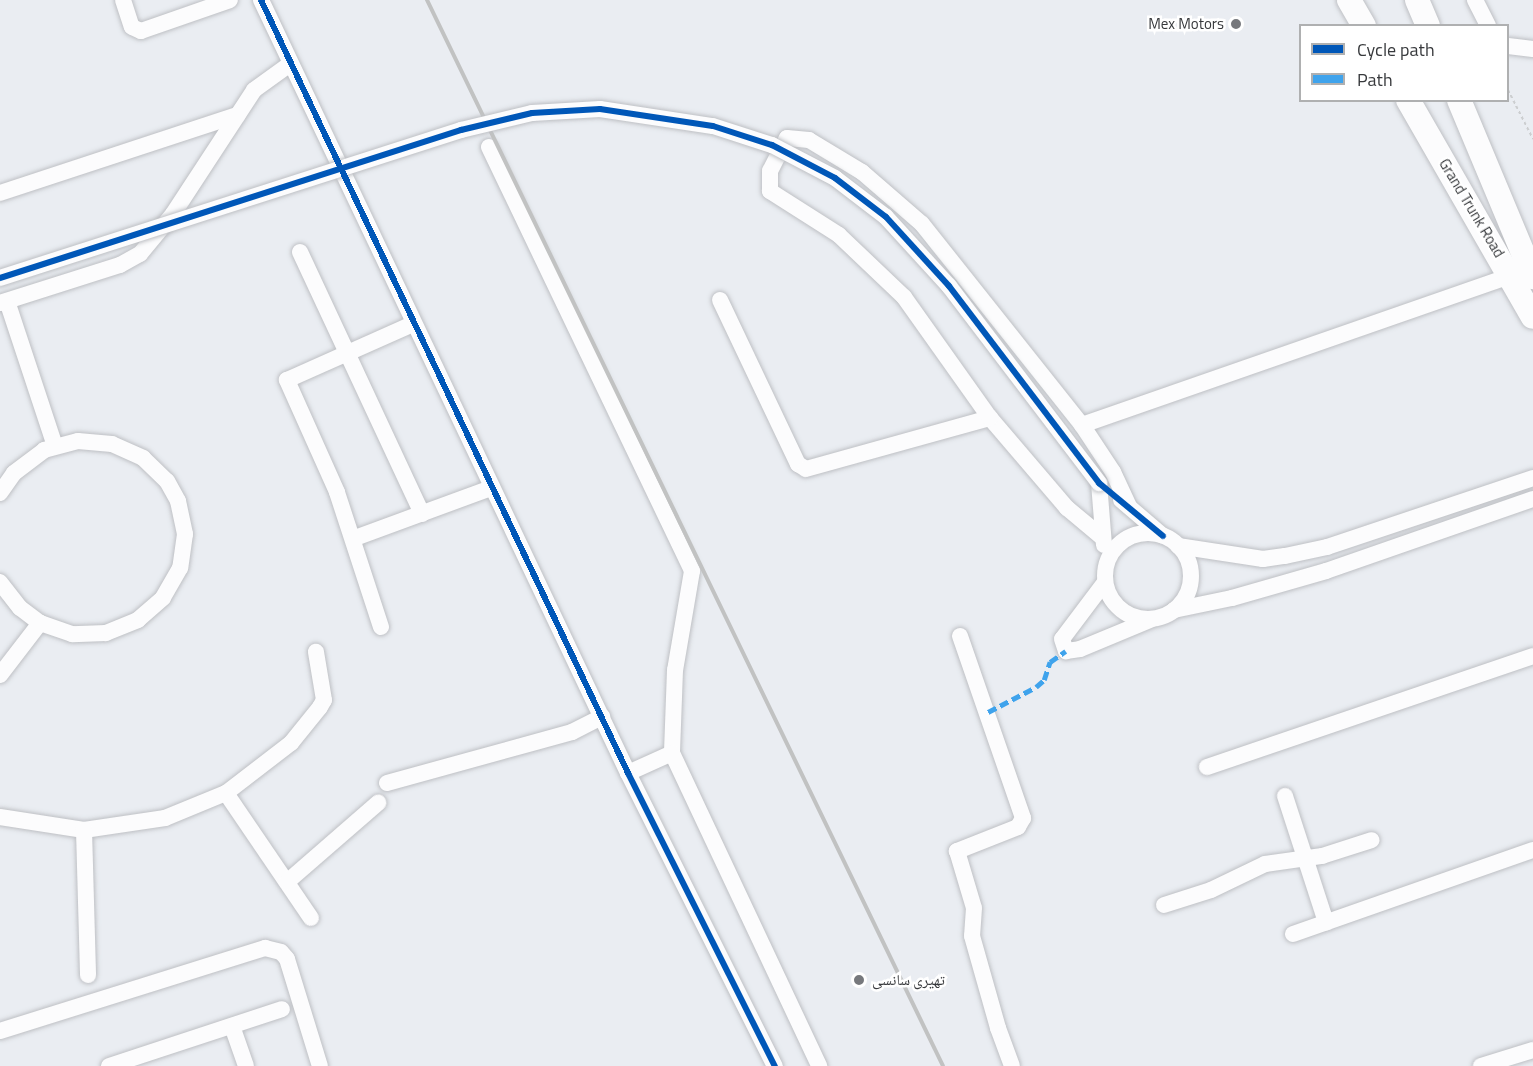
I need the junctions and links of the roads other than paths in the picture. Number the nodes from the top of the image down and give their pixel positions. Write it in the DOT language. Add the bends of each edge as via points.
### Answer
graph roads {
  1 [pos="123,0"];
  2 [pos="230,0"];
  3 [pos="261,0"];
  4 [pos="1349,0"];
  5 [pos="1417,0"];
  6 [pos="1475,0"];
  7 [pos="1363,24"];
  8 [pos="1427,24"];
  9 [pos="1487,24"];
  10 [pos="1509,46"];
  11 [pos="1533,49"];
  12 [pos="290,64"];
  13 [pos="1409,102"];
  14 [pos="1460,102"];
  15 [pos="237,115"];
  16 [pos="489,147"];
  17 [pos="0,193"];
  18 [pos="1524,243"];
  19 [pos="300,252"];
  20 [pos="1522,276"];
  21 [pos="0,278"];
  22 [pos="720,300"];
  23 [pos="3,302"];
  24 [pos="1533,317"];
  25 [pos="413,324"];
  26 [pos="348,351"];
  27 [pos="990,418"];
  28 [pos="1082,425"];
  29 [pos="56,446"];
  30 [pos="1533,478"];
  31 [pos="1099,483"];
  32 [pos="491,488"];
  33 [pos="0,494"];
  34 [pos="1533,499"];
  35 [pos="1129,507"];
  36 [pos="422,514"];
  37 [pos="1163,536"];
  38 [pos="1103,537"];
  39 [pos="355,538"];
  40 [pos="1178,546"];
  41 [pos="1105,576"];
  42 [pos="0,582"];
  43 [pos="1174,610"];
  44 [pos="1154,618"];
  45 [pos="40,623"];
  46 [pos="381,627"];
  47 [pos="960,636"];
  48 [pos="316,652"];
  49 [pos="1533,656"];
  50 [pos="0,675"];
  51 [pos="602,717"];
  52 [pos="672,753"];
  53 [pos="1207,767"];
  54 [pos="627,773"];
  55 [pos="387,783"];
  56 [pos="226,793"];
  57 [pos="1285,796"];
  58 [pos="378,803"];
  59 [pos="0,817"];
  60 [pos="84,830"];
  61 [pos="1372,840"];
  62 [pos="1533,849"];
  63 [pos="1304,858"];
  64 [pos="286,882"];
  65 [pos="1164,905"];
  66 [pos="311,918"];
  67 [pos="1326,922"];
  68 [pos="1293,934"];
  69 [pos="88,975"];
  70 [pos="282,1009"];
  71 [pos="232,1026"];
  72 [pos="0,1031"];
  73 [pos="1533,1050"];
  74 [pos="109,1066"];
  75 [pos="246,1066"];
  76 [pos="320,1066"];
  77 [pos="775,1066"];
  78 [pos="819,1066"];
  79 [pos="1012,1066"];
  80 [pos="1481,1066"];
  1 -- 2 [label="street" via="132,27 141,31"];
  3 -- 12 [label="street"];
  4 -- 7 [label="highway"];
  5 -- 8 [label="highway"];
  6 -- 9 [label="street"];
  10 -- 11 [label="street"];
  12 -- 15 [label="street" via="262,81"];
  12 -- 25 [label="street"];
  13 -- 20 [label="highway, Grand Trunk Road"];
  14 -- 18 [label="highway, Grand Trunk Road"];
  15 -- 17 [label="street"];
  15 -- 23 [label="street" via="173,214 140,254 120,265"];
  16 -- 52 [label="street" via="692,571 675,670"];
  18 -- 20 [label="highway, Grand Trunk Road"];
  19 -- 26 [label="street"];
  20 -- 24 [label="highway, Grand Trunk Road"];
  20 -- 28 [label="street"];
  21 -- 31 [label="street, bridge" via="461,129 568,109 672,118 772,145 835,178 886,217 949,286"];
  22 -- 27 [label="street" via="798,464 806,469"];
  23 -- 29 [label="street"];
  25 -- 26 [label="street"];
  25 -- 32 [label="street"];
  26 -- 36 [label="street"];
  26 -- 39 [label="street" via="289,377 287,382"];
  27 -- 28 [label="street" via="904,297 874,266 838,235 770,191 770,171 787,138 809,140 862,172 922,224"];
  27 -- 38 [label="street" via="1066,508"];
  28 -- 35 [label="street" via="1113,472"];
  29 -- 33 [label="street" via="23,464"];
  29 -- 45 [label="street" via="100,441 122,447 152,464 178,501 184,546 170,589 138,620 95,635 61,632"];
  30 -- 40 [label="street" via="1327,547 1285,556 1254,558"];
  31 -- 35 [label="street"];
  31 -- 38 [label="street"];
  32 -- 36 [label="street"];
  32 -- 51 [label="street"];
  34 -- 43 [label="street" via="1326,571"];
  35 -- 37 [label="street"];
  36 -- 39 [label="street"];
  37 -- 40 [label="street"];
  37 -- 41 [label="street" via="1144,534 1126,539 1113,552"];
  38 -- 41 [label="street"];
  39 -- 46 [label="street"];
  40 -- 43 [label="street" via="1187,559 1190,583 1185,598"];
  41 -- 44 [label="street" via="1119,608 1139,618"];
  41 -- 44 [label="street" via="1062,639 1066,651 1080,650"];
  42 -- 45 [label="street" via="20,608"];
  43 -- 44 [label="street"];
  45 -- 50 [label="street"];
  47 -- 79 [label="street" via="1023,818 1018,827 957,851 974,908 972,936"];
  48 -- 56 [label="street" via="324,700 291,743"];
  49 -- 53 [label="street"];
  51 -- 54 [label="street"];
  51 -- 55 [label="street" via="572,732"];
  52 -- 54 [label="street"];
  52 -- 78 [label="street"];
  54 -- 77 [label="street"];
  56 -- 60 [label="street" via="165,818"];
  56 -- 64 [label="street"];
  57 -- 63 [label="street"];
  58 -- 64 [label="street"];
  59 -- 60 [label="street"];
  60 -- 69 [label="street"];
  61 -- 63 [label="street"];
  62 -- 67 [label="street"];
  63 -- 65 [label="street" via="1265,864"];
  63 -- 67 [label="street"];
  64 -- 66 [label="street"];
  67 -- 68 [label="street"];
  70 -- 71 [label="street"];
  71 -- 74 [label="street"];
  71 -- 75 [label="street"];
  72 -- 76 [label="street" via="266,948 281,952 287,959"];
  73 -- 80 [label="street"];
}
